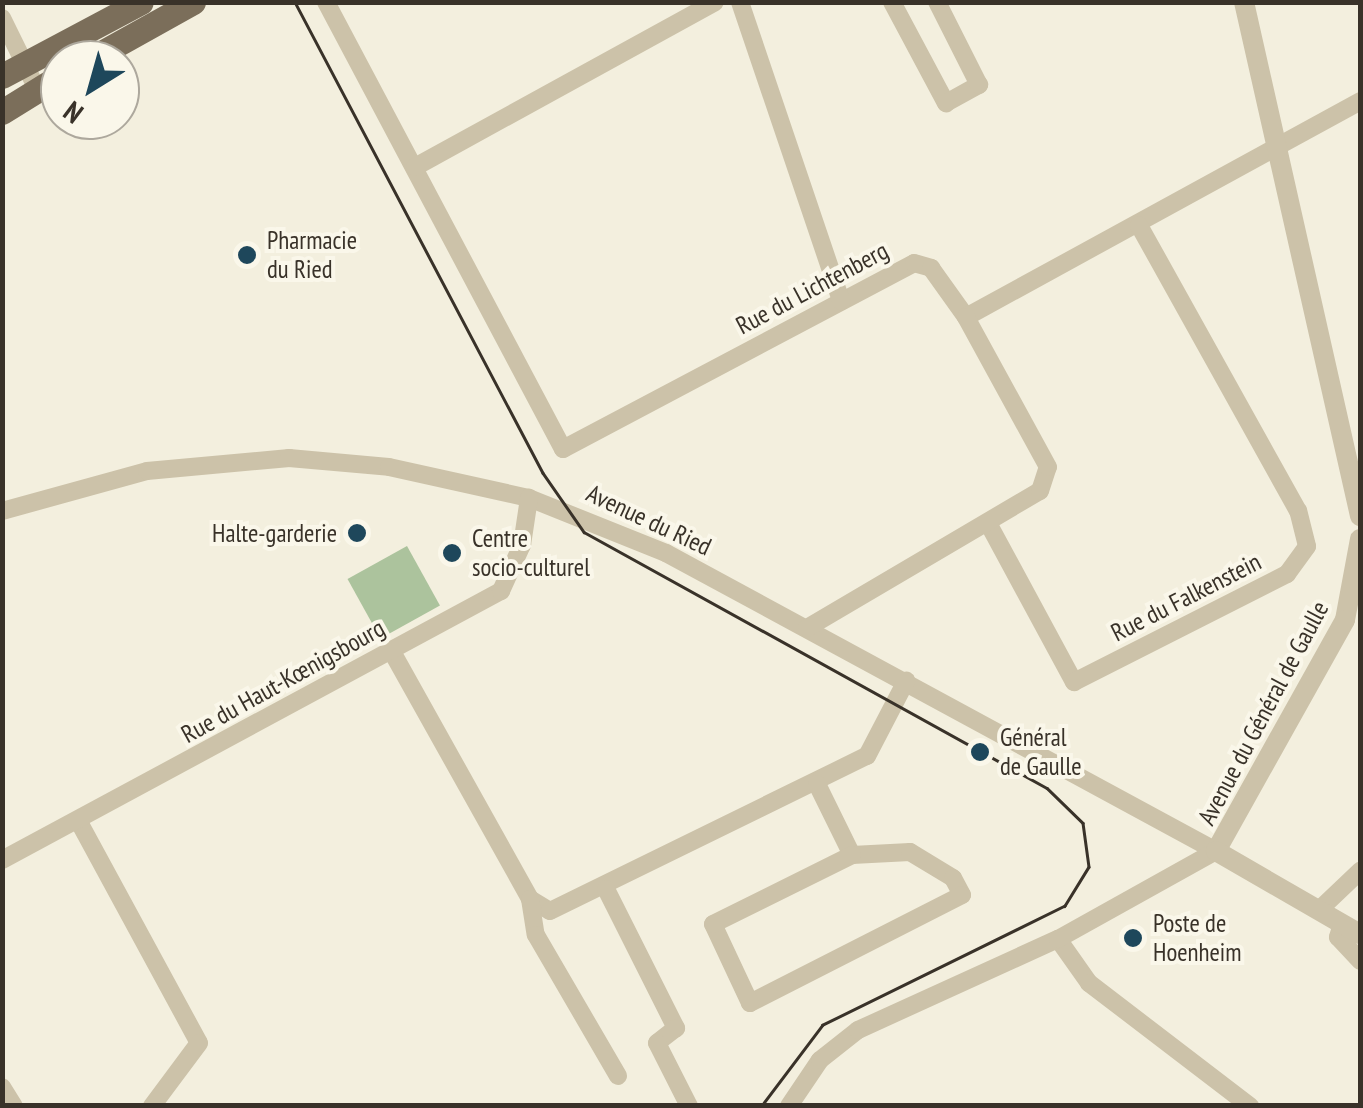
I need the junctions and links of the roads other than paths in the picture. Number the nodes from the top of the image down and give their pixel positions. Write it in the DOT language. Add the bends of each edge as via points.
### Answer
graph roads {
  1 [pos="141,2"];
  2 [pos="194,2"];
  3 [pos="326,2"];
  4 [pos="715,2"];
  5 [pos="740,2"];
  6 [pos="892,2"];
  7 [pos="937,2"];
  8 [pos="1244,2"];
  9 [pos="2,18"];
  10 [pos="125,40"];
  11 [pos="22,77"];
  12 [pos="1360,101"];
  13 [pos="2,112"];
  14 [pos="1277,146"];
  15 [pos="415,167"];
  16 [pos="1139,225"];
  17 [pos="841,301"];
  18 [pos="966,316"];
  19 [pos="529,498"];
  20 [pos="2,512"];
  21 [pos="1360,516"];
  22 [pos="988,523"];
  23 [pos="1360,538"];
  24 [pos="807,628"];
  25 [pos="391,650"];
  26 [pos="906,681"];
  27 [pos="817,784"];
  28 [pos="79,822"];
  29 [pos="1216,852"];
  30 [pos="852,854"];
  31 [pos="2,860"];
  32 [pos="1360,871"];
  33 [pos="606,890"];
  34 [pos="530,899"];
  35 [pos="1318,910"];
  36 [pos="1351,929"];
  37 [pos="1058,939"];
  38 [pos="1360,961"];
  39 [pos="618,1076"];
  40 [pos="2,1087"];
  41 [pos="14,1106"];
  42 [pos="152,1106"];
  43 [pos="690,1106"];
  44 [pos="789,1106"];
  45 [pos="1250,1106"];
  1 -- 11 [label="main road"];
  2 -- 10 [label="main road"];
  3 -- 15 [label="street"];
  4 -- 15 [label="street"];
  5 -- 17 [label="street"];
  6 -- 7 [label="street" via="946,103 979,85"];
  8 -- 14 [label="street"];
  9 -- 11 [label="street"];
  11 -- 13 [label="main road"];
  12 -- 14 [label="street"];
  14 -- 16 [label="street"];
  14 -- 21 [label="street"];
  15 -- 17 [label="street, Rue du Lichtenberg" via="563,449"];
  16 -- 18 [label="street"];
  16 -- 22 [label="street, Rue du Falkenstein" via="1298,511 1307,546 1288,574 1074,682"];
  17 -- 18 [label="street, Rue du Lichtenberg" via="914,262 931,268"];
  18 -- 22 [label="street, Rue du Lichtenberg" via="1048,466 1040,491"];
  19 -- 20 [label="street, Avenue du Ried" via="377,465 289,458 147,471"];
  19 -- 24 [label="street, Avenue du Ried" via="600,520"];
  19 -- 25 [label="street, Rue du Haut-Kœnigsbourg" via="522,546 501,591"];
  22 -- 24 [label="street, Rue du Lichtenberg"];
  23 -- 29 [label="street, Avenue du Général de Gaulle" via="1345,620"];
  24 -- 26 [label="street, Avenue du Ried"];
  25 -- 28 [label="street, Rue du Haut-Kœnigsbourg"];
  25 -- 34 [label="street"];
  26 -- 27 [label="street" via="867,756"];
  26 -- 29 [label="street, Avenue du Ried"];
  27 -- 30 [label="street"];
  27 -- 33 [label="street"];
  28 -- 31 [label="street, Rue du Haut-Kœnigsbourg"];
  28 -- 42 [label="street" via="198,1042"];
  29 -- 35 [label="street"];
  29 -- 37 [label="street"];
  30 -- 30 [label="street" via="910,852 953,878 961,900 750,1003 713,924"];
  32 -- 35 [label="street"];
  33 -- 34 [label="street" via="550,911"];
  33 -- 43 [label="street" via="676,1028 658,1042"];
  34 -- 39 [label="street" via="536,935"];
  35 -- 36 [label="street"];
  36 -- 38 [label="street" via="1338,937"];
  37 -- 44 [label="street" via="858,1030 820,1060"];
  37 -- 45 [label="street" via="1089,983"];
  40 -- 41 [label="street"];
}
